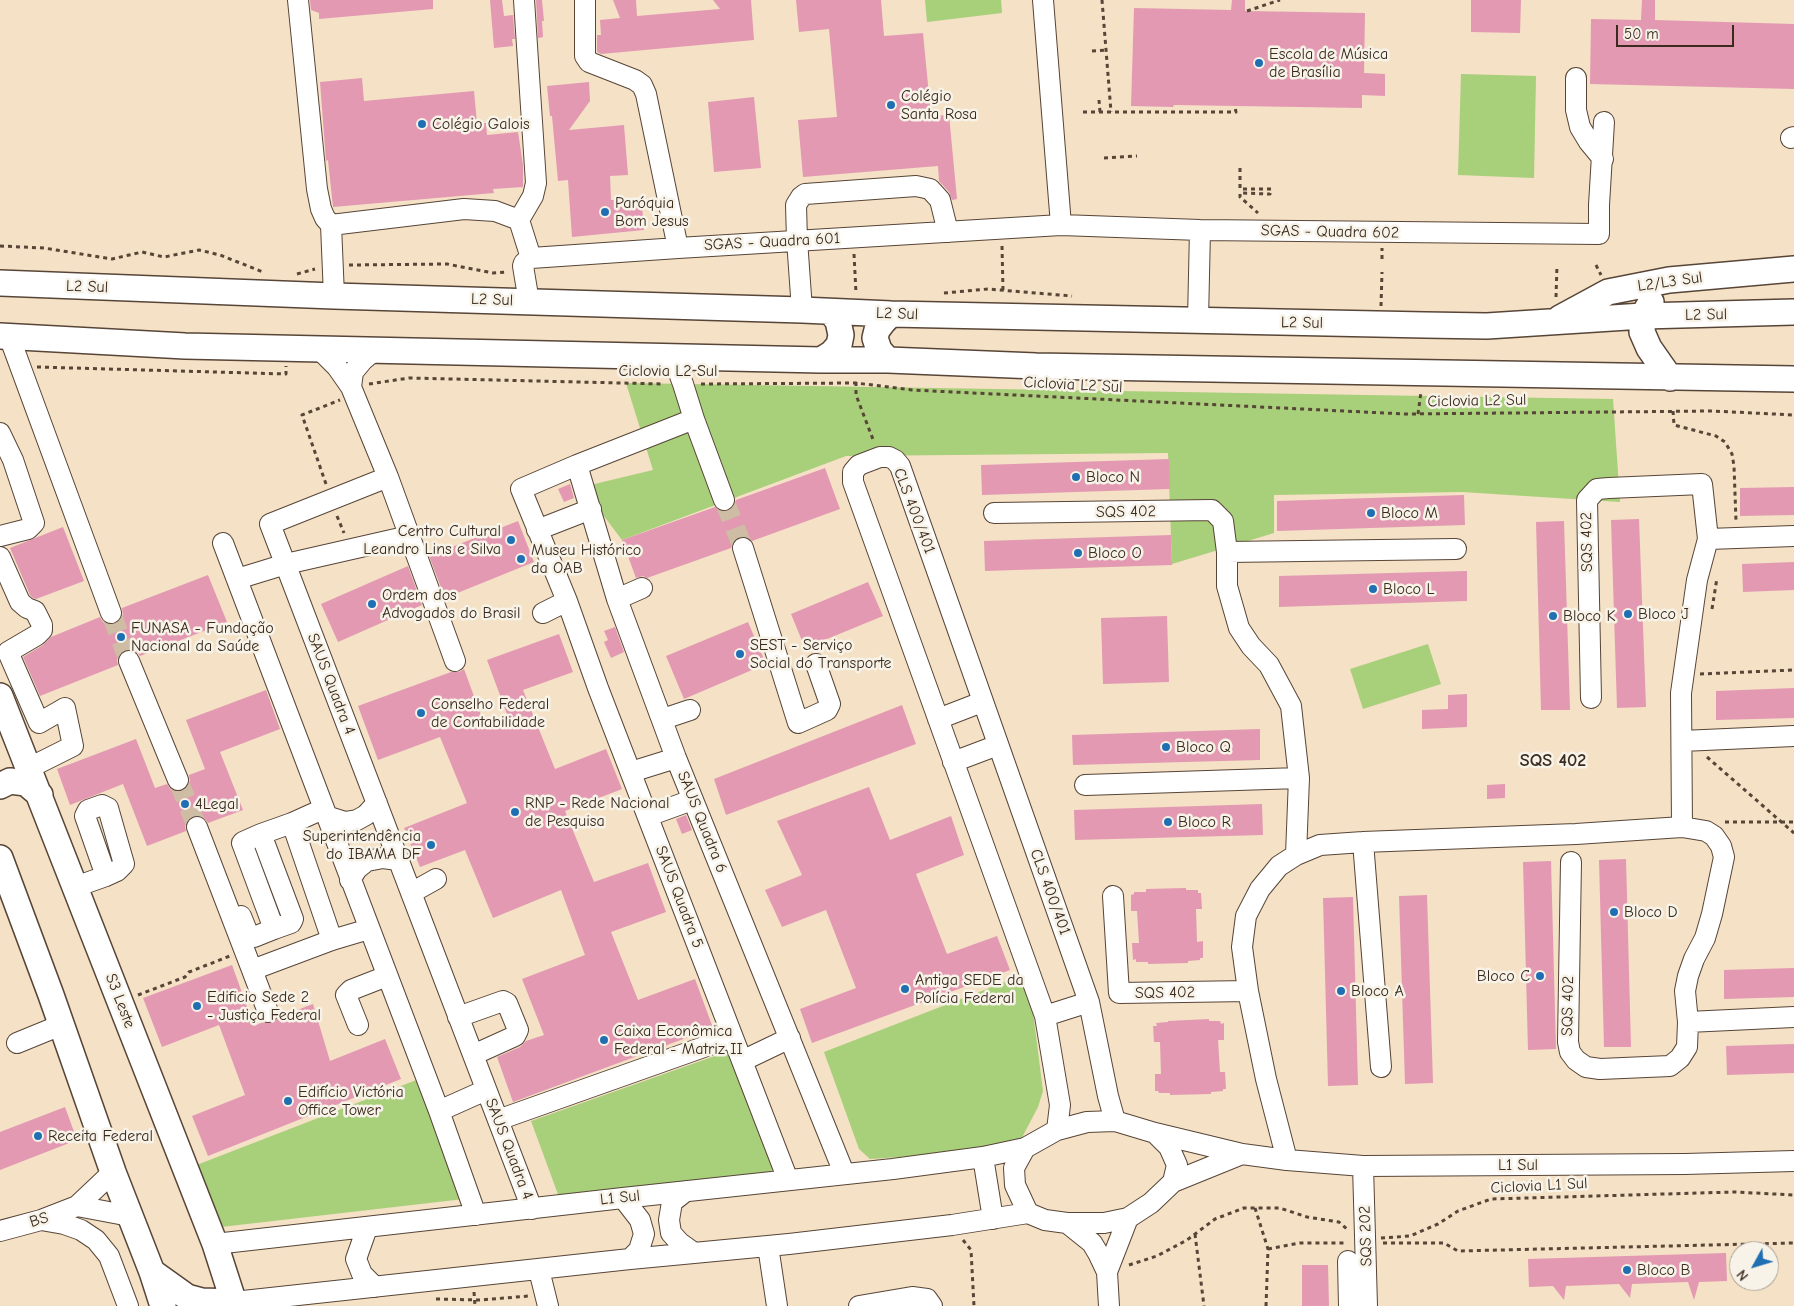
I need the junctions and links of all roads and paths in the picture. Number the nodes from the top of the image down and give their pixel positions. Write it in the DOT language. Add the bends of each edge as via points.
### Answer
graph roads {
  1 [pos="298,0"];
  2 [pos="524,0"];
  3 [pos="585,0"];
  4 [pos="1043,0"];
  5 [pos="1102,0"];
  6 [pos="1280,0"];
  7 [pos="1246,11"];
  8 [pos="1106,50"];
  9 [pos="1092,51"];
  10 [pos="1576,78"];
  11 [pos="1099,100"];
  12 [pos="1236,107"];
  13 [pos="1083,112"];
  14 [pos="1100,112"];
  15 [pos="1111,112"];
  16 [pos="1604,122"];
  17 [pos="1137,156"];
  18 [pos="1104,158"];
  19 [pos="1603,159"];
  20 [pos="1240,168"];
  21 [pos="1240,197"];
  22 [pos="519,220"];
  23 [pos="331,225"];
  24 [pos="1061,225"];
  25 [pos="1002,228"];
  26 [pos="1200,230"];
  27 [pos="948,232"];
  28 [pos="853,237"];
  29 [pos="797,240"];
  30 [pos="1382,245"];
  31 [pos="0,246"];
  32 [pos="678,248"];
  33 [pos="1382,259"];
  34 [pos="527,265"];
  35 [pos="332,266"];
  36 [pos="1557,266"];
  37 [pos="1794,269"];
  38 [pos="1382,272"];
  39 [pos="295,274"];
  40 [pos="269,275"];
  41 [pos="1669,280"];
  42 [pos="0,283"];
  43 [pos="1003,290"];
  44 [pos="334,296"];
  45 [pos="530,302"];
  46 [pos="1381,308"];
  47 [pos="802,310"];
  48 [pos="1555,311"];
  49 [pos="832,312"];
  50 [pos="1794,312"];
  51 [pos="858,313"];
  52 [pos="891,314"];
  53 [pos="1643,316"];
  54 [pos="1198,320"];
  55 [pos="5,336"];
  56 [pos="286,348"];
  57 [pos="319,350"];
  58 [pos="376,350"];
  59 [pos="673,357"];
  60 [pos="821,360"];
  61 [pos="888,360"];
  62 [pos="20,366"];
  63 [pos="856,371"];
  64 [pos="1670,378"];
  65 [pos="1794,379"];
  66 [pos="683,384"];
  67 [pos="353,391"];
  68 [pos="1673,412"];
  69 [pos="1794,415"];
  70 [pos="694,419"];
  71 [pos="0,433"];
  72 [pos="880,457"];
  73 [pos="576,465"];
  74 [pos="388,477"];
  75 [pos="332,500"];
  76 [pos="724,500"];
  77 [pos="591,509"];
  78 [pos="994,513"];
  79 [pos="537,530"];
  80 [pos="0,536"];
  81 [pos="409,536"];
  82 [pos="1794,536"];
  83 [pos="1715,538"];
  84 [pos="223,543"];
  85 [pos="743,548"];
  86 [pos="1456,549"];
  87 [pos="349,550"];
  88 [pos="1226,552"];
  89 [pos="0,557"];
  90 [pos="286,564"];
  91 [pos="1718,574"];
  92 [pos="237,580"];
  93 [pos="642,588"];
  94 [pos="617,598"];
  95 [pos="567,601"];
  96 [pos="111,613"];
  97 [pos="543,613"];
  98 [pos="1710,618"];
  99 [pos="129,661"];
  100 [pos="455,661"];
  101 [pos="816,664"];
  102 [pos="1702,664"];
  103 [pos="1794,670"];
  104 [pos="1700,674"];
  105 [pos="1699,683"];
  106 [pos="0,696"];
  107 [pos="1590,698"];
  108 [pos="982,702"];
  109 [pos="690,710"];
  110 [pos="663,719"];
  111 [pos="938,719"];
  112 [pos="1794,736"];
  113 [pos="1688,741"];
  114 [pos="998,745"];
  115 [pos="676,758"];
  116 [pos="953,762"];
  117 [pos="29,768"];
  118 [pos="631,772"];
  119 [pos="1299,778"];
  120 [pos="178,780"];
  121 [pos="1085,784"];
  122 [pos="0,786"];
  123 [pos="40,795"];
  124 [pos="692,800"];
  125 [pos="377,803"];
  126 [pos="325,813"];
  127 [pos="648,816"];
  128 [pos="1721,822"];
  129 [pos="1783,822"];
  130 [pos="1794,822"];
  131 [pos="292,823"];
  132 [pos="197,827"];
  133 [pos="1682,827"];
  134 [pos="1794,833"];
  135 [pos="1363,842"];
  136 [pos="1296,855"];
  137 [pos="217,856"];
  138 [pos="0,858"];
  139 [pos="398,860"];
  140 [pos="1570,862"];
  141 [pos="106,876"];
  142 [pos="436,879"];
  143 [pos="350,880"];
  144 [pos="75,887"];
  145 [pos="411,893"];
  146 [pos="1113,896"];
  147 [pos="369,929"];
  148 [pos="332,940"];
  149 [pos="245,950"];
  150 [pos="252,970"];
  151 [pos="387,976"];
  152 [pos="1248,992"];
  153 [pos="135,998"];
  154 [pos="1089,1002"];
  155 [pos="268,1012"];
  156 [pos="1045,1016"];
  157 [pos="458,1017"];
  158 [pos="1794,1017"];
  159 [pos="1688,1022"];
  160 [pos="61,1025"];
  161 [pos="358,1025"];
  162 [pos="732,1037"];
  163 [pos="790,1038"];
  164 [pos="17,1043"];
  165 [pos="473,1055"];
  166 [pos="742,1061"];
  167 [pos="1381,1067"];
  168 [pos="486,1090"];
  169 [pos="439,1111"];
  170 [pos="498,1120"];
  171 [pos="1115,1121"];
  172 [pos="1057,1130"];
  173 [pos="1155,1133"];
  174 [pos="1025,1148"];
  175 [pos="1242,1154"];
  176 [pos="983,1157"];
  177 [pos="1287,1160"];
  178 [pos="1794,1161"];
  179 [pos="1363,1166"];
  180 [pos="113,1172"];
  181 [pos="844,1173"];
  182 [pos="788,1180"];
  183 [pos="1173,1182"];
  184 [pos="686,1191"];
  185 [pos="1794,1195"];
  186 [pos="623,1198"];
  187 [pos="77,1206"];
  188 [pos="1255,1208"];
  189 [pos="532,1209"];
  190 [pos="1028,1213"];
  191 [pos="476,1215"];
  192 [pos="130,1216"];
  193 [pos="1128,1218"];
  194 [pos="993,1219"];
  195 [pos="41,1220"];
  196 [pos="1066,1223"];
  197 [pos="952,1225"];
  198 [pos="367,1228"];
  199 [pos="0,1232"];
  200 [pos="1195,1234"];
  201 [pos="1366,1241"];
  202 [pos="1794,1243"];
  203 [pos="215,1244"];
  204 [pos="768,1246"];
  205 [pos="1268,1249"];
  206 [pos="694,1253"];
  207 [pos="630,1259"];
  208 [pos="1348,1261"];
  209 [pos="540,1270"];
  210 [pos="152,1272"];
  211 [pos="1106,1272"];
  212 [pos="375,1287"];
  213 [pos="430,1300"];
  214 [pos="540,1301"];
  215 [pos="235,1304"];
  216 [pos="128,1306"];
  217 [pos="163,1306"];
  218 [pos="777,1306"];
  219 [pos="859,1306"];
  220 [pos="932,1306"];
  221 [pos="974,1306"];
  222 [pos="1109,1306"];
  223 [pos="1204,1306"];
  224 [pos="1266,1306"];
  225 [pos="1349,1306"];
  226 [pos="1368,1306"];
  1 -- 23 [label="street" via="317,190 321,210"];
  2 -- 22 [label="street" via="536,183 533,196"];
  3 -- 32 [label="street" via="585,56 594,66 635,80 646,94"];
  4 -- 24 [label="street"];
  5 -- 8 [label="path"];
  6 -- 7 [label="path"];
  8 -- 9 [label="path"];
  8 -- 15 [label="path"];
  10 -- 19 [label="street" via="1576,110 1580,127"];
  11 -- 14 [label="path"];
  12 -- 15 [label="path" via="1236,112"];
  13 -- 14 [label="path"];
  14 -- 15 [label="path"];
  16 -- 19 [label="street"];
  17 -- 18 [label="path"];
  19 -- 26 [label="street, SGAS - Quadra 602" via="1599,234"];
  20 -- 21 [label="path" via="1240,189 1271,189 1270,194 1240,194"];
  22 -- 23 [label="street" via="495,212 464,209"];
  22 -- 34 [label="street"];
  23 -- 35 [label="street"];
  24 -- 25 [label="street, SGAS - Quadra 601"];
  24 -- 26 [label="street, SGAS - Quadra 602"];
  25 -- 27 [label="street, SGAS - Quadra 601"];
  25 -- 43 [label="path"];
  26 -- 54 [label="street"];
  27 -- 28 [label="street, SGAS - Quadra 601"];
  27 -- 29 [label="street" via="940,200 930,189 916,186 805,194 796,205"];
  28 -- 29 [label="street, SGAS - Quadra 601"];
  28 -- 51 [label="path"];
  29 -- 32 [label="street, SGAS - Quadra 601"];
  29 -- 47 [label="street"];
  30 -- 33 [label="path"];
  31 -- 40 [label="path" via="44,248 112,259 142,252 164,257 198,250 220,255"];
  32 -- 34 [label="street, SGAS - Quadra 601"];
  34 -- 35 [label="path" via="492,272 447,264"];
  34 -- 45 [label="street"];
  35 -- 39 [label="path"];
  35 -- 44 [label="street"];
  36 -- 48 [label="path"];
  37 -- 41 [label="main road, L2/L3 Sul"];
  38 -- 46 [label="path"];
  41 -- 48 [label="main road, L2/L3 Sul" via="1608,292"];
  41 -- 53 [label="main road"];
  42 -- 44 [label="main road, L2 Sul"];
  44 -- 45 [label="main road, L2 Sul"];
  45 -- 47 [label="main road, L2 Sul"];
  47 -- 49 [label="main road, L2 Sul"];
  48 -- 53 [label="main road, L2 Sul"];
  48 -- 54 [label="main road, L2 Sul" via="1478,326"];
  49 -- 51 [label="main road, L2 Sul"];
  49 -- 60 [label="main road" via="838,321 839,345"];
  50 -- 53 [label="main road, L2 Sul"];
  51 -- 52 [label="main road, L2 Sul"];
  52 -- 54 [label="main road, L2 Sul"];
  52 -- 61 [label="main road" via="877,330 875,338 879,350"];
  53 -- 64 [label="main road" via="1642,332"];
  55 -- 56 [label="main road"];
  55 -- 62 [label="street"];
  56 -- 57 [label="main road"];
  56 -- 62 [label="path" via="286,374"];
  57 -- 58 [label="main road"];
  57 -- 67 [label="street" via="337,367"];
  58 -- 59 [label="main road"];
  58 -- 67 [label="street" via="354,372"];
  59 -- 60 [label="main road"];
  59 -- 66 [label="street"];
  60 -- 63 [label="main road"];
  61 -- 63 [label="main road"];
  61 -- 64 [label="main road" via="1046,367"];
  62 -- 96 [label="street"];
  63 -- 66 [label="path, Ciclovia L2 Sul"];
  63 -- 68 [label="path, Ciclovia L2 Sul" via="912,390 1405,414"];
  63 -- 72 [label="path" via="856,395"];
  64 -- 65 [label="main road"];
  66 -- 67 [label="path, Ciclovia L2 Sul" via="410,378"];
  66 -- 70 [label="street"];
  67 -- 74 [label="street"];
  67 -- 75 [label="path, Ciclovia L2 Sul" via="302,415"];
  68 -- 69 [label="path, Ciclovia L2 Sul"];
  68 -- 83 [label="path" via="1674,425 1716,436 1725,442 1732,454 1736,522"];
  70 -- 73 [label="street"];
  70 -- 76 [label="street"];
  71 -- 80 [label="street" via="14,460 34,523 28,529"];
  72 -- 108 [label="street, CLS 400/401" via="889,457 900,466"];
  72 -- 111 [label="street, CLS 400/401" via="859,465 853,472 853,482"];
  73 -- 77 [label="street, SAUS Quadra 6"];
  73 -- 79 [label="street, SAUS Quadra 5" via="521,490"];
  74 -- 75 [label="street"];
  74 -- 81 [label="street"];
  75 -- 87 [label="path"];
  75 -- 90 [label="street, SAUS Quadra 4" via="270,524"];
  77 -- 79 [label="street"];
  77 -- 94 [label="street, SAUS Quadra 6"];
  78 -- 88 [label="street, SQS 402" via="1212,510 1224,521"];
  79 -- 95 [label="street, SAUS Quadra 5"];
  81 -- 87 [label="street"];
  81 -- 100 [label="street"];
  82 -- 83 [label="street"];
  83 -- 107 [label="street, SQS 402" via="1702,484 1597,489 1587,500"];
  83 -- 113 [label="street, SQS 402" via="1696,580 1682,684"];
  84 -- 92 [label="street"];
  85 -- 101 [label="street" via="798,723 827,710 830,704"];
  86 -- 88 [label="street"];
  87 -- 90 [label="street"];
  88 -- 119 [label="street, SQS 402" via="1227,586 1240,628 1269,665 1291,706"];
  89 -- 117 [label="street" via="20,602 35,611 42,625 37,635 8,652 39,723 65,708 73,746"];
  90 -- 92 [label="street"];
  90 -- 125 [label="street, SAUS Quadra 4"];
  91 -- 98 [label="path"];
  92 -- 126 [label="street"];
  93 -- 94 [label="street"];
  94 -- 110 [label="street, SAUS Quadra 6"];
  95 -- 97 [label="street"];
  95 -- 118 [label="street, SAUS Quadra 5"];
  99 -- 120 [label="street"];
  102 -- 104 [label="path"];
  103 -- 104 [label="path"];
  104 -- 105 [label="path"];
  106 -- 117 [label="main road, S3 Leste"];
  108 -- 111 [label="street"];
  108 -- 114 [label="street, CLS 400/401"];
  109 -- 110 [label="street"];
  110 -- 115 [label="street, SAUS Quadra 6"];
  111 -- 116 [label="street, CLS 400/401"];
  112 -- 113 [label="street"];
  113 -- 129 [label="path"];
  113 -- 133 [label="street, SQS 402"];
  114 -- 116 [label="street"];
  114 -- 154 [label="street, CLS 400/401"];
  115 -- 118 [label="street"];
  115 -- 124 [label="street, SAUS Quadra 6"];
  116 -- 156 [label="street, CLS 400/401"];
  117 -- 123 [label="main road, S3 Leste"];
  118 -- 127 [label="street, SAUS Quadra 5"];
  119 -- 121 [label="street"];
  119 -- 136 [label="street, SQS 402"];
  122 -- 123 [label="main road" via="10,781 26,783"];
  123 -- 144 [label="main road, S3 Leste"];
  124 -- 127 [label="street"];
  124 -- 163 [label="street, SAUS Quadra 6"];
  125 -- 126 [label="street" via="357,820 345,822"];
  125 -- 139 [label="street, SAUS Quadra 4"];
  126 -- 131 [label="street"];
  126 -- 143 [label="street"];
  127 -- 162 [label="street, SAUS Quadra 5"];
  128 -- 129 [label="path"];
  129 -- 130 [label="path"];
  129 -- 134 [label="path"];
  131 -- 137 [label="street" via="261,834 293,919 291,924 249,936"];
  131 -- 148 [label="street"];
  132 -- 149 [label="street"];
  133 -- 135 [label="street, SQS 402"];
  133 -- 159 [label="street, SQS 402" via="1706,831 1714,836 1724,857 1705,938 1688,976"];
  135 -- 136 [label="street, SQS 402" via="1320,845"];
  135 -- 167 [label="street"];
  136 -- 152 [label="street, SQS 402" via="1279,866 1260,889 1246,916 1242,947"];
  138 -- 160 [label="main road"];
  139 -- 143 [label="street" via="382,858 367,861"];
  139 -- 145 [label="street, SAUS Quadra 4"];
  140 -- 159 [label="street, SQS 402" via="1570,1052 1586,1067 1600,1069 1670,1066 1687,1047"];
  141 -- 144 [label="street"];
  142 -- 145 [label="street"];
  143 -- 147 [label="street"];
  144 -- 203 [label="main road, S3 Leste"];
  145 -- 157 [label="street, SAUS Quadra 4"];
  146 -- 152 [label="street, SQS 402" via="1119,993"];
  147 -- 148 [label="street"];
  147 -- 151 [label="street"];
  148 -- 150 [label="street"];
  149 -- 150 [label="street"];
  149 -- 153 [label="path"];
  150 -- 155 [label="street"];
  151 -- 161 [label="street" via="346,995"];
  151 -- 169 [label="street"];
  152 -- 177 [label="street, SQS 402"];
  154 -- 156 [label="street"];
  154 -- 171 [label="street, CLS 400/401"];
  156 -- 172 [label="street, CLS 400/401" via="1060,1105"];
  157 -- 165 [label="street, SAUS Quadra 4"];
  157 -- 165 [label="street" via="503,1001 507,1003 518,1030 515,1036"];
  158 -- 159 [label="street"];
  160 -- 164 [label="street"];
  160 -- 180 [label="main road"];
  162 -- 166 [label="street, SAUS Quadra 5"];
  162 -- 170 [label="street"];
  163 -- 166 [label="street"];
  163 -- 181 [label="street, SAUS Quadra 6"];
  165 -- 168 [label="street, SAUS Quadra 4"];
  166 -- 182 [label="street, SAUS Quadra 5"];
  168 -- 169 [label="street, SAUS Quadra 4"];
  168 -- 170 [label="street, SAUS Quadra 4"];
  169 -- 191 [label="street"];
  170 -- 189 [label="street, SAUS Quadra 4"];
  171 -- 172 [label="street" via="1086,1122"];
  171 -- 173 [label="street"];
  172 -- 174 [label="street"];
  173 -- 175 [label="street, L1 Sul"];
  173 -- 183 [label="street" via="1169,1147 1177,1165"];
  174 -- 176 [label="street, L1 Sul"];
  174 -- 190 [label="street" via="1014,1168 1015,1185"];
  175 -- 177 [label="street, L1 Sul"];
  175 -- 183 [label="street, L1 Sul"];
  176 -- 181 [label="street, L1 Sul"];
  176 -- 194 [label="street"];
  177 -- 179 [label="street, L1 Sul"];
  178 -- 179 [label="street, L1 Sul"];
  179 -- 201 [label="street, SQS 202"];
  180 -- 187 [label="street, BS"];
  180 -- 192 [label="main road"];
  181 -- 182 [label="street, L1 Sul"];
  182 -- 184 [label="street, L1 Sul"];
  183 -- 193 [label="street" via="1151,1203"];
  184 -- 186 [label="street, L1 Sul"];
  184 -- 206 [label="street" via="672,1202 669,1220 680,1243"];
  185 -- 201 [label="path, Ciclovia L1 Sul" via="1734,1192 1491,1199 1458,1211 1410,1236"];
  186 -- 189 [label="street, L1 Sul"];
  186 -- 207 [label="street" via="640,1220 644,1234 640,1250"];
  187 -- 192 [label="street"];
  187 -- 195 [label="street, BS"];
  188 -- 200 [label="path" via="1244,1208 1215,1219"];
  188 -- 201 [label="path" via="1280,1208 1307,1217 1339,1222"];
  188 -- 205 [label="path"];
  189 -- 191 [label="street, L1 Sul"];
  190 -- 194 [label="street"];
  190 -- 196 [label="street"];
  191 -- 198 [label="street, L1 Sul"];
  192 -- 210 [label="main road"];
  193 -- 196 [label="street" via="1104,1223"];
  193 -- 211 [label="street"];
  194 -- 197 [label="street"];
  195 -- 199 [label="street, BS"];
  195 -- 216 [label="street" via="81,1230 96,1240 112,1262"];
  196 -- 211 [label="street" via="1092,1243"];
  197 -- 204 [label="street"];
  197 -- 221 [label="path" via="971,1250"];
  198 -- 203 [label="street, L1 Sul"];
  198 -- 212 [label="street" via="356,1258 362,1274"];
  200 -- 211 [label="path" via="1157,1256"];
  200 -- 223 [label="path"];
  201 -- 202 [label="path" via="1444,1243 1458,1251"];
  201 -- 205 [label="path" via="1300,1243"];
  201 -- 226 [label="street, SQS 202"];
  203 -- 215 [label="main road, S3 Leste"];
  204 -- 206 [label="street"];
  204 -- 218 [label="street"];
  205 -- 224 [label="path"];
  206 -- 207 [label="street"];
  207 -- 209 [label="street"];
  208 -- 225 [label="street, SQS 202"];
  209 -- 212 [label="street"];
  209 -- 214 [label="street"];
  210 -- 215 [label="main road" via="187,1297"];
  210 -- 217 [label="main road"];
  211 -- 222 [label="street"];
  212 -- 215 [label="street"];
  213 -- 214 [label="path"];
  219 -- 220 [label="street" via="912,1297 927,1299"];
}
